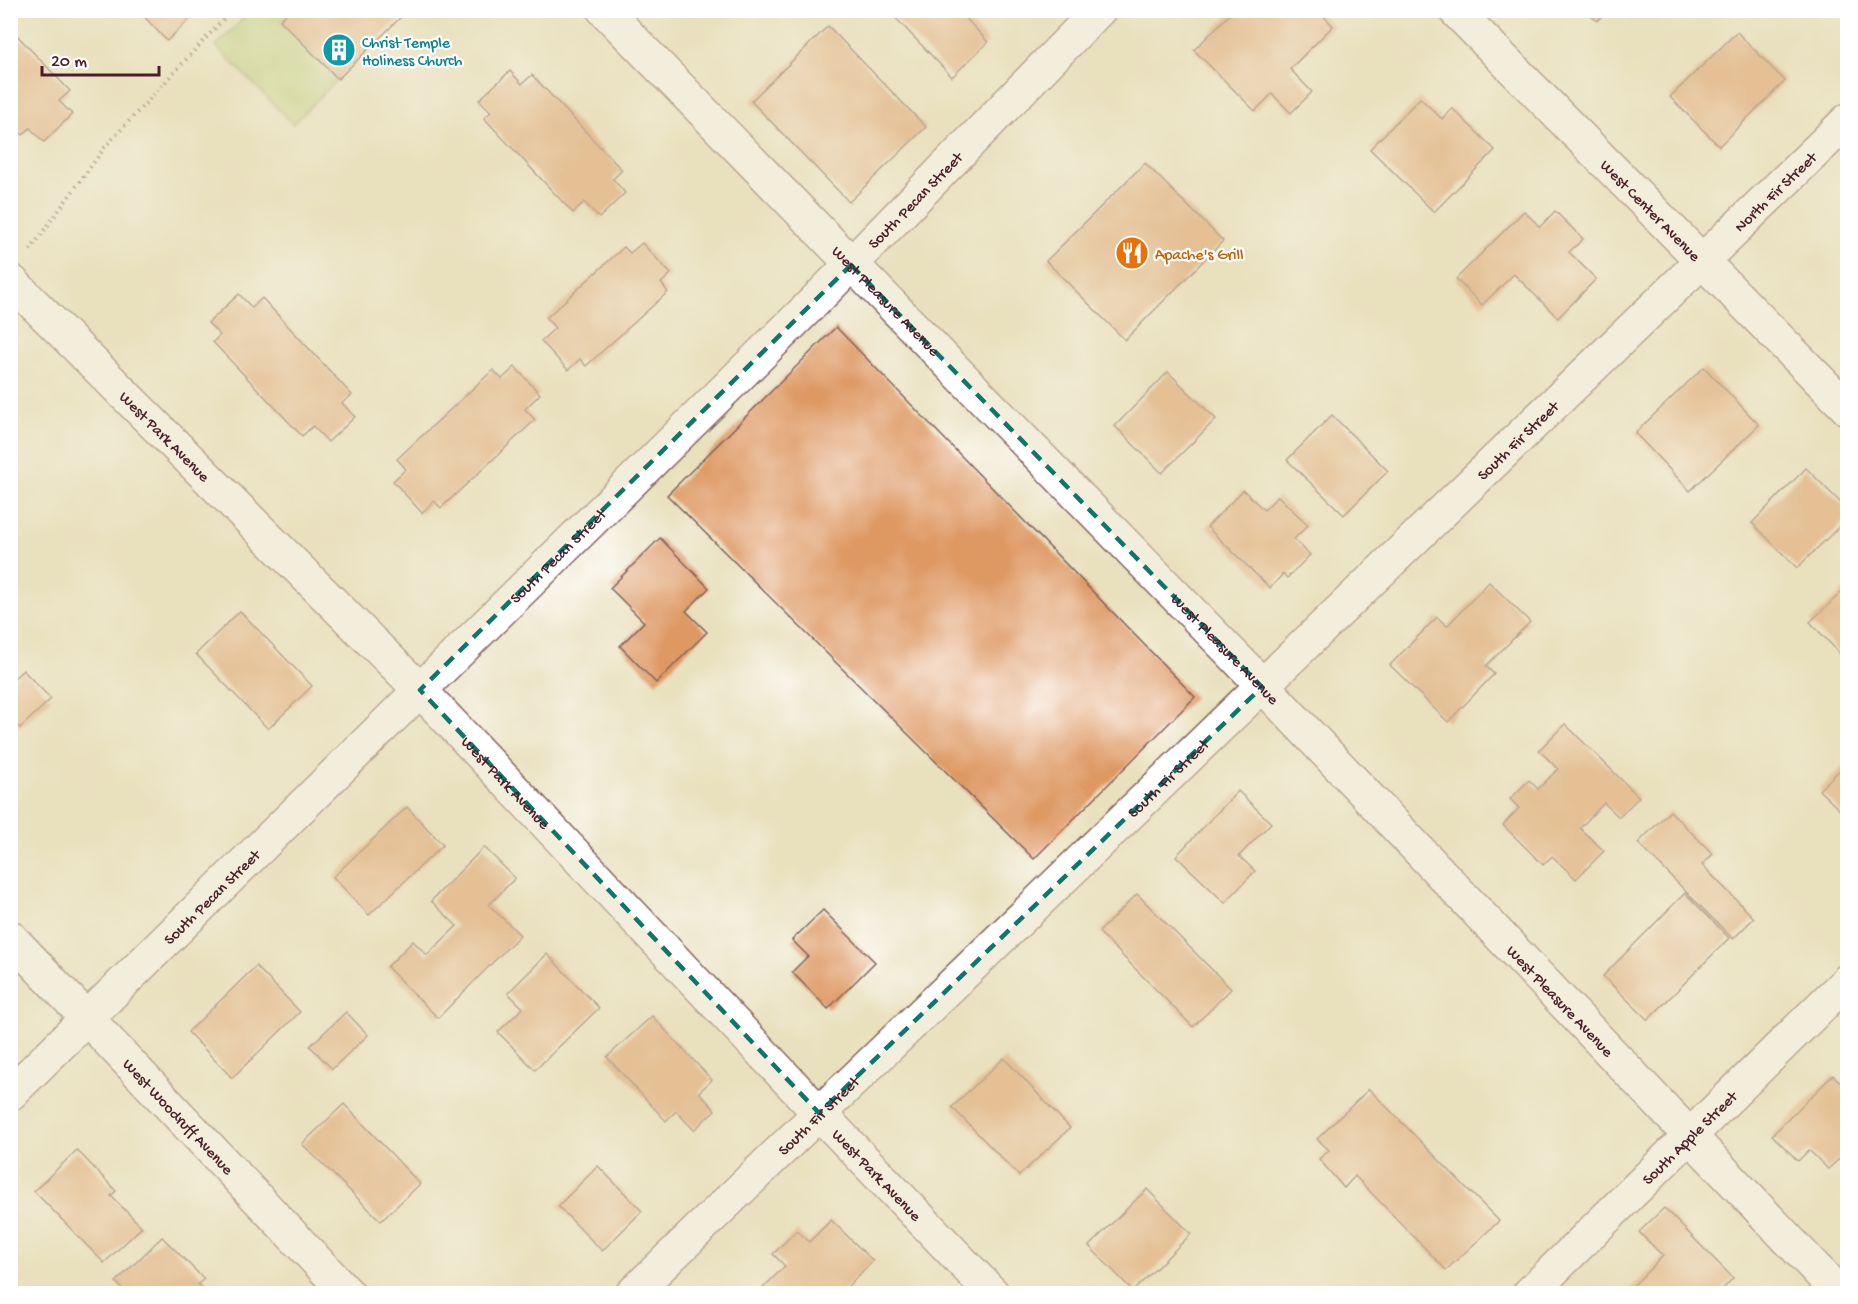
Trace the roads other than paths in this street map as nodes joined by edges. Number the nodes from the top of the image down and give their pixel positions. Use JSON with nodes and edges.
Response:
{"nodes":[{"id":1,"x":604,"y":10,"type":"edge"},
{"id":2,"x":1099,"y":10,"type":"edge"},
{"id":3,"x":1455,"y":10,"type":"edge"},
{"id":4,"x":1848,"y":120,"type":"edge"},
{"id":5,"x":1703,"y":261,"type":"junction"},
{"id":6,"x":851,"y":265,"type":"junction"},
{"id":7,"x":19,"y":266,"type":"edge"},
{"id":8,"x":1848,"y":409,"type":"edge"},
{"id":9,"x":1262,"y":687,"type":"junction"},
{"id":10,"x":420,"y":690,"type":"junction"},
{"id":11,"x":10,"y":937,"type":"edge"},
{"id":12,"x":1848,"y":980,"type":"edge"},
{"id":13,"x":88,"y":1017,"type":"junction"},
{"id":14,"x":10,"y":1094,"type":"edge"},
{"id":15,"x":819,"y":1113,"type":"junction"},
{"id":16,"x":1690,"y":1137,"type":"junction"},
{"id":17,"x":348,"y":1293,"type":"edge"},
{"id":18,"x":633,"y":1293,"type":"edge"},
{"id":19,"x":993,"y":1293,"type":"edge"},
{"id":20,"x":1529,"y":1293,"type":"edge"},
{"id":21,"x":1840,"y":1293,"type":"edge"}],
"edges":[{"from":1,"to":6,"type":"street","name":"West Pleasure Avenue"},
{"from":2,"to":6,"type":"street","name":"South Pecan Street"},
{"from":3,"to":5,"type":"street","name":"West Center Avenue"},
{"from":4,"to":5,"type":"street","name":"North Fir Street"},
{"from":5,"to":8,"type":"street","name":"West Center Avenue"},
{"from":5,"to":9,"type":"street","name":"South Fir Street"},
{"from":6,"to":9,"type":"street","name":"West Pleasure Avenue"},
{"from":6,"to":10,"type":"street","name":"South Pecan Street"},
{"from":7,"to":10,"type":"street","name":"West Park Avenue"},
{"from":9,"to":15,"type":"street","name":"South Fir Street"},
{"from":9,"to":16,"type":"street","name":"West Pleasure Avenue"},
{"from":10,"to":13,"type":"street","name":"South Pecan Street"},
{"from":10,"to":15,"type":"street","name":"West Park Avenue"},
{"from":11,"to":13,"type":"street","name":"West Woodruff Avenue"},
{"from":12,"to":16,"type":"street","name":"South Apple Street"},
{"from":13,"to":14,"type":"street","name":"South Pecan Street"},
{"from":13,"to":17,"type":"street","name":"West Woodruff Avenue"},
{"from":15,"to":18,"type":"street","name":"South Fir Street"},
{"from":15,"to":19,"type":"street","name":"West Park Avenue"},
{"from":16,"to":20,"type":"street","name":"South Apple Street"},
{"from":16,"to":21,"type":"street","name":"West Pleasure Avenue"}]}
